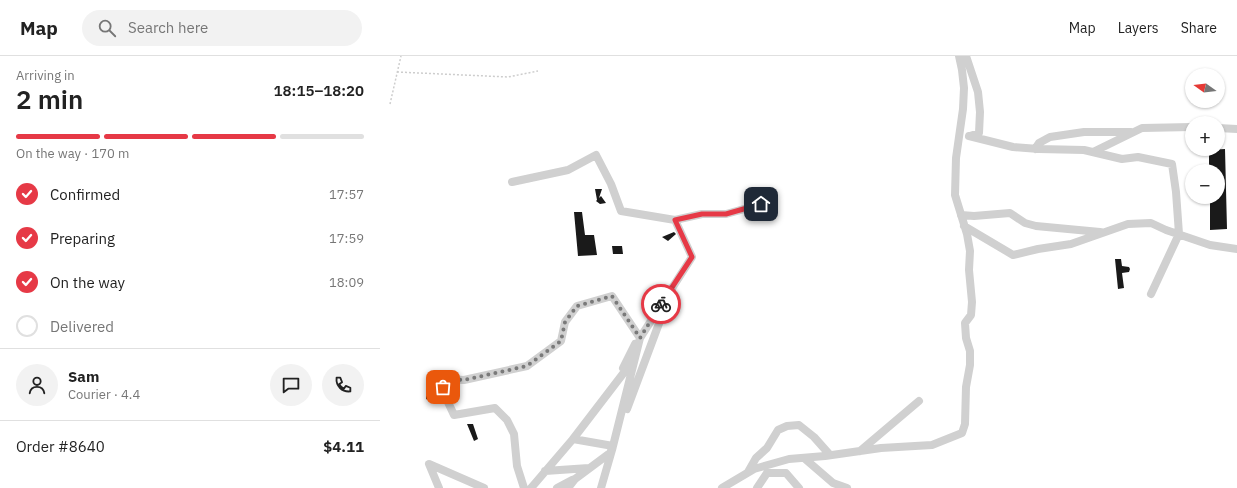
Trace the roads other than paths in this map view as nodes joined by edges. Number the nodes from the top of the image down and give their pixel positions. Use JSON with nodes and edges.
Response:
{"nodes":[{"id":1,"x":959,"y":56,"type":"edge"},
{"id":2,"x":966,"y":56,"type":"edge"},
{"id":3,"x":1185,"y":127,"type":"edge"},
{"id":4,"x":1225,"y":128,"type":"edge"},
{"id":5,"x":1237,"y":129,"type":"edge"},
{"id":6,"x":1134,"y":132,"type":"junction"},
{"id":7,"x":969,"y":136,"type":"junction"},
{"id":8,"x":958,"y":144,"type":"junction"},
{"id":9,"x":1035,"y":149,"type":"junction"},
{"id":10,"x":1093,"y":152,"type":"junction"},
{"id":11,"x":512,"y":182,"type":"dead end"},
{"id":12,"x":773,"y":201,"type":"dead end"},
{"id":13,"x":962,"y":215,"type":"junction"},
{"id":14,"x":675,"y":220,"type":"junction"},
{"id":15,"x":964,"y":226,"type":"junction"},
{"id":16,"x":1103,"y":233,"type":"junction"},
{"id":17,"x":1179,"y":234,"type":"junction"},
{"id":18,"x":1237,"y":249,"type":"edge"},
{"id":19,"x":673,"y":286,"type":"junction"},
{"id":20,"x":1151,"y":294,"type":"dead end"},
{"id":21,"x":639,"y":337,"type":"junction"},
{"id":22,"x":635,"y":358,"type":"junction"},
{"id":23,"x":617,"y":382,"type":"junction"},
{"id":24,"x":919,"y":401,"type":"dead end"},
{"id":25,"x":573,"y":439,"type":"junction"},
{"id":26,"x":614,"y":445,"type":"junction"},
{"id":27,"x":860,"y":451,"type":"junction"},
{"id":28,"x":830,"y":455,"type":"junction"},
{"id":29,"x":804,"y":458,"type":"junction"},
{"id":30,"x":590,"y":468,"type":"junction"},
{"id":31,"x":545,"y":471,"type":"junction"},
{"id":32,"x":748,"y":473,"type":"junction"},
{"id":33,"x":575,"y":479,"type":"junction"},
{"id":34,"x":439,"y":488,"type":"edge"},
{"id":35,"x":484,"y":488,"type":"edge"},
{"id":36,"x":524,"y":488,"type":"edge"},
{"id":37,"x":531,"y":488,"type":"edge"},
{"id":38,"x":557,"y":488,"type":"edge"},
{"id":39,"x":568,"y":488,"type":"edge"},
{"id":40,"x":601,"y":488,"type":"edge"},
{"id":41,"x":722,"y":488,"type":"edge"},
{"id":42,"x":757,"y":488,"type":"edge"},
{"id":43,"x":799,"y":488,"type":"edge"},
{"id":44,"x":847,"y":488,"type":"edge"}],
"edges":[{"from":1,"to":8,"type":"street"},
{"from":2,"to":7,"type":"street"},
{"from":3,"to":6,"type":"street"},
{"from":4,"to":5,"type":"street"},
{"from":6,"to":9,"type":"street"},
{"from":6,"to":10,"type":"street"},
{"from":7,"to":8,"type":"street"},
{"from":7,"to":9,"type":"street"},
{"from":8,"to":13,"type":"street"},
{"from":9,"to":10,"type":"street"},
{"from":10,"to":17,"type":"street"},
{"from":11,"to":14,"type":"street"},
{"from":12,"to":14,"type":"street"},
{"from":13,"to":15,"type":"street"},
{"from":13,"to":16,"type":"street"},
{"from":14,"to":19,"type":"street"},
{"from":15,"to":16,"type":"street"},
{"from":15,"to":27,"type":"street"},
{"from":16,"to":17,"type":"street"},
{"from":17,"to":18,"type":"street"},
{"from":17,"to":20,"type":"street"},
{"from":19,"to":21,"type":"street"},
{"from":19,"to":26,"type":"street"},
{"from":21,"to":22,"type":"street"},
{"from":21,"to":23,"type":"street"},
{"from":21,"to":36,"type":"street"},
{"from":22,"to":23,"type":"street"},
{"from":22,"to":26,"type":"street"},
{"from":23,"to":25,"type":"street"},
{"from":24,"to":27,"type":"street"},
{"from":25,"to":26,"type":"street"},
{"from":25,"to":31,"type":"street"},
{"from":26,"to":30,"type":"street"},
{"from":26,"to":40,"type":"street"},
{"from":27,"to":28,"type":"street"},
{"from":28,"to":29,"type":"street"},
{"from":28,"to":32,"type":"street"},
{"from":29,"to":32,"type":"street"},
{"from":29,"to":44,"type":"street"},
{"from":30,"to":31,"type":"street"},
{"from":30,"to":33,"type":"street"},
{"from":31,"to":37,"type":"street"},
{"from":32,"to":41,"type":"street"},
{"from":33,"to":38,"type":"street"},
{"from":33,"to":39,"type":"street"},
{"from":34,"to":35,"type":"street"},
{"from":42,"to":43,"type":"street"}]}
